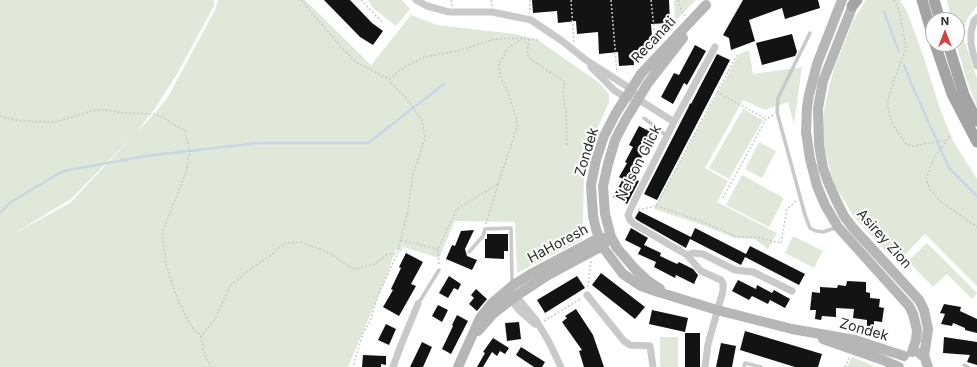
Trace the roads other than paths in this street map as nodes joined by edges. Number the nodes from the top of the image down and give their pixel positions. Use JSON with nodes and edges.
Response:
{"nodes":[{"id":1,"x":416,"y":0,"type":"edge"},
{"id":2,"x":914,"y":0,"type":"edge"},
{"id":3,"x":934,"y":0,"type":"edge"},
{"id":4,"x":851,"y":1,"type":"edge"},
{"id":5,"x":708,"y":2,"type":"edge"},
{"id":6,"x":923,"y":5,"type":"edge"},
{"id":7,"x":938,"y":12,"type":"edge"},
{"id":8,"x":977,"y":18,"type":"edge"},
{"id":9,"x":810,"y":33,"type":"dead end"},
{"id":10,"x":715,"y":47,"type":"dead end"},
{"id":11,"x":938,"y":52,"type":"edge"},
{"id":12,"x":951,"y":52,"type":"edge"},
{"id":13,"x":586,"y":60,"type":"junction"},
{"id":14,"x":977,"y":66,"type":"edge"},
{"id":15,"x":629,"y":93,"type":"junction"},
{"id":16,"x":638,"y":99,"type":"junction"},
{"id":17,"x":644,"y":118,"type":"dead end"},
{"id":18,"x":674,"y":122,"type":"junction"},
{"id":19,"x":977,"y":122,"type":"edge"},
{"id":20,"x":667,"y":136,"type":"junction"},
{"id":21,"x":977,"y":142,"type":"edge"},
{"id":22,"x":847,"y":220,"type":"junction"},
{"id":23,"x":838,"y":227,"type":"junction"},
{"id":24,"x":611,"y":237,"type":"junction"},
{"id":25,"x":600,"y":242,"type":"junction"},
{"id":26,"x":469,"y":252,"type":"dead end"},
{"id":27,"x":687,"y":255,"type":"junction"},
{"id":28,"x":439,"y":270,"type":"road end"},
{"id":29,"x":792,"y":292,"type":"dead end"},
{"id":30,"x":511,"y":293,"type":"junction"},
{"id":31,"x":587,"y":295,"type":"road end"},
{"id":32,"x":674,"y":296,"type":"junction"},
{"id":33,"x":418,"y":304,"type":"joint"},
{"id":34,"x":717,"y":310,"type":"junction"},
{"id":35,"x":792,"y":329,"type":"junction"},
{"id":36,"x":917,"y":330,"type":"junction"},
{"id":37,"x":544,"y":333,"type":"junction"},
{"id":38,"x":890,"y":353,"type":"junction"},
{"id":39,"x":908,"y":354,"type":"junction"},
{"id":40,"x":924,"y":357,"type":"junction"},
{"id":41,"x":393,"y":367,"type":"edge"},
{"id":42,"x":458,"y":367,"type":"edge"},
{"id":43,"x":561,"y":367,"type":"edge"},
{"id":44,"x":653,"y":367,"type":"edge"},
{"id":45,"x":705,"y":367,"type":"edge"},
{"id":46,"x":744,"y":367,"type":"edge"},
{"id":47,"x":761,"y":367,"type":"edge"},
{"id":48,"x":899,"y":367,"type":"edge"},
{"id":49,"x":928,"y":367,"type":"edge"}],
"edges":[{"from":1,"to":13,"type":"street"},
{"from":2,"to":6,"type":"main road"},
{"from":3,"to":7,"type":"main road"},
{"from":4,"to":22,"type":"street","name":"Asirey Zion"},
{"from":4,"to":23,"type":"street","name":"Asirey Zion"},
{"from":5,"to":15,"type":"street","name":"Recanati"},
{"from":5,"to":16,"type":"street","name":"Recanati"},
{"from":8,"to":14,"type":"street"},
{"from":9,"to":23,"type":"lane"},
{"from":10,"to":18,"type":"street","name":"Nelson Glick"},
{"from":11,"to":21,"type":"main road"},
{"from":12,"to":19,"type":"main road"},
{"from":13,"to":15,"type":"street"},
{"from":13,"to":15,"type":"street"},
{"from":15,"to":16,"type":"street"},
{"from":15,"to":25,"type":"street","name":"Zondek"},
{"from":16,"to":18,"type":"street","name":"Nelson Glick"},
{"from":16,"to":24,"type":"street","name":"Zondek"},
{"from":17,"to":20,"type":"lane"},
{"from":18,"to":20,"type":"street","name":"Nelson Glick"},
{"from":20,"to":27,"type":"street","name":"Nelson Glick"},
{"from":22,"to":23,"type":"lane"},
{"from":22,"to":40,"type":"street","name":"Asirey Zion"},
{"from":23,"to":36,"type":"street","name":"Asirey Zion"},
{"from":24,"to":25,"type":"street","name":"HaHoresh"},
{"from":24,"to":32,"type":"street","name":"Zondek"},
{"from":25,"to":30,"type":"street","name":"HaHoresh"},
{"from":25,"to":30,"type":"street","name":"HaHoresh"},
{"from":25,"to":32,"type":"street","name":"Zondek"},
{"from":26,"to":30,"type":"lane"},
{"from":27,"to":29,"type":"street","name":"Nelson Glick"},
{"from":27,"to":34,"type":"street","name":"Nelson Glick"},
{"from":28,"to":33,"type":"lane"},
{"from":30,"to":37,"type":"street"},
{"from":30,"to":37,"type":"street"},
{"from":30,"to":42,"type":"street","name":"HaHoresh"},
{"from":31,"to":44,"type":"street"},
{"from":32,"to":34,"type":"street","name":"Zondek"},
{"from":33,"to":41,"type":"street"},
{"from":34,"to":35,"type":"street","name":"Zondek"},
{"from":34,"to":45,"type":"street"},
{"from":35,"to":38,"type":"street","name":"Zondek"},
{"from":35,"to":48,"type":"street","name":"Zondek"},
{"from":36,"to":38,"type":"street"},
{"from":36,"to":39,"type":"street","name":"Asirey Zion"},
{"from":37,"to":43,"type":"street"},
{"from":38,"to":39,"type":"street","name":"Zondek"},
{"from":39,"to":40,"type":"street","name":"Zondek"},
{"from":39,"to":48,"type":"street","name":"Asirey Zion"},
{"from":40,"to":49,"type":"street"},
{"from":46,"to":47,"type":"lane"}]}
